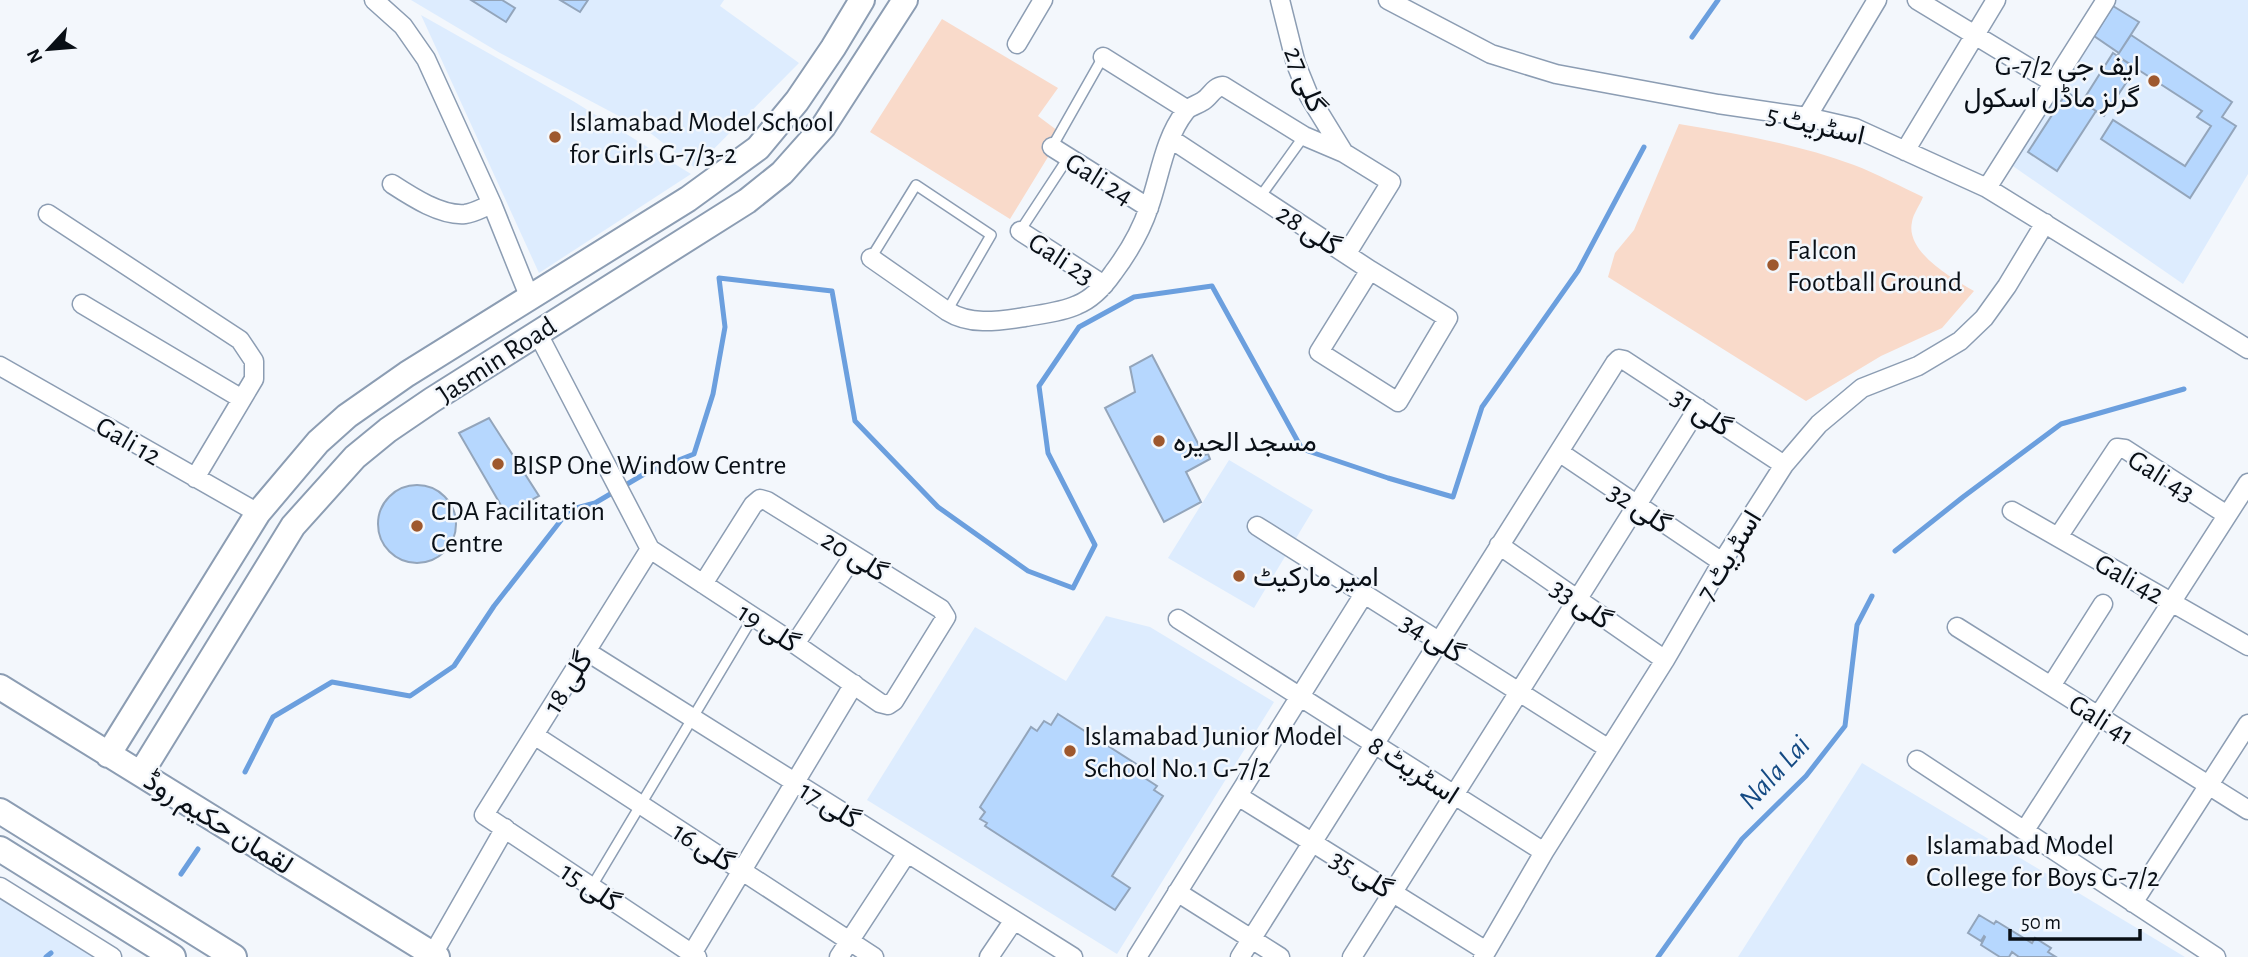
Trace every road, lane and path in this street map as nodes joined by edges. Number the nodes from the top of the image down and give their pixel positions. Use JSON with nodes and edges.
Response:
{"nodes":[{"id":1,"x":374,"y":0,"type":"edge"},
{"id":2,"x":862,"y":0,"type":"edge"},
{"id":3,"x":905,"y":0,"type":"edge"},
{"id":4,"x":1043,"y":0,"type":"edge"},
{"id":5,"x":1280,"y":0,"type":"edge"},
{"id":6,"x":1388,"y":0,"type":"edge"},
{"id":7,"x":1877,"y":0,"type":"edge"},
{"id":8,"x":1917,"y":0,"type":"edge"},
{"id":9,"x":1996,"y":0,"type":"edge"},
{"id":10,"x":2106,"y":0,"type":"edge"},
{"id":11,"x":1973,"y":36,"type":"junction"},
{"id":12,"x":1017,"y":44,"type":"dead end"},
{"id":13,"x":1103,"y":57,"type":"joint"},
{"id":14,"x":2054,"y":83,"type":"junction"},
{"id":15,"x":1186,"y":109,"type":"junction"},
{"id":16,"x":1807,"y":117,"type":"junction"},
{"id":17,"x":1304,"y":136,"type":"junction"},
{"id":18,"x":1171,"y":139,"type":"junction"},
{"id":19,"x":1052,"y":147,"type":"joint"},
{"id":20,"x":1905,"y":151,"type":"junction"},
{"id":21,"x":1344,"y":153,"type":"junction"},
{"id":22,"x":1068,"y":158,"type":"junction"},
{"id":23,"x":392,"y":184,"type":"dead end"},
{"id":24,"x":1987,"y":188,"type":"junction"},
{"id":25,"x":1260,"y":197,"type":"junction"},
{"id":26,"x":492,"y":204,"type":"junction"},
{"id":27,"x":1149,"y":208,"type":"junction"},
{"id":28,"x":48,"y":214,"type":"dead end"},
{"id":29,"x":2045,"y":223,"type":"junction"},
{"id":30,"x":1020,"y":230,"type":"joint"},
{"id":31,"x":1347,"y":254,"type":"junction"},
{"id":32,"x":871,"y":258,"type":"joint"},
{"id":33,"x":1370,"y":270,"type":"junction"},
{"id":34,"x":1104,"y":285,"type":"junction"},
{"id":35,"x":529,"y":296,"type":"junction"},
{"id":36,"x":82,"y":304,"type":"dead end"},
{"id":37,"x":947,"y":311,"type":"junction"},
{"id":38,"x":537,"y":332,"type":"junction"},
{"id":39,"x":2248,"y":349,"type":"edge"},
{"id":40,"x":0,"y":366,"type":"edge"},
{"id":41,"x":242,"y":399,"type":"junction"},
{"id":42,"x":1698,"y":408,"type":"junction"},
{"id":43,"x":1559,"y":452,"type":"junction"},
{"id":44,"x":1784,"y":465,"type":"junction"},
{"id":45,"x":195,"y":478,"type":"junction"},
{"id":46,"x":2248,"y":483,"type":"edge"},
{"id":47,"x":2242,"y":503,"type":"edge"},
{"id":48,"x":1637,"y":504,"type":"junction"},
{"id":49,"x":262,"y":509,"type":"junction"},
{"id":50,"x":2012,"y":511,"type":"dead end"},
{"id":51,"x":2227,"y":515,"type":"junction"},
{"id":52,"x":292,"y":526,"type":"junction"},
{"id":53,"x":1257,"y":526,"type":"dead end"},
{"id":54,"x":2058,"y":537,"type":"junction"},
{"id":55,"x":1499,"y":545,"type":"junction"},
{"id":56,"x":650,"y":549,"type":"junction"},
{"id":57,"x":854,"y":555,"type":"junction"},
{"id":58,"x":1722,"y":562,"type":"junction"},
{"id":59,"x":704,"y":584,"type":"junction"},
{"id":60,"x":1364,"y":594,"type":"junction"},
{"id":61,"x":1577,"y":599,"type":"junction"},
{"id":62,"x":2171,"y":601,"type":"junction"},
{"id":63,"x":2103,"y":604,"type":"dead end"},
{"id":64,"x":754,"y":617,"type":"junction"},
{"id":65,"x":1178,"y":619,"type":"dead end"},
{"id":66,"x":1957,"y":627,"type":"dead end"},
{"id":67,"x":1439,"y":641,"type":"junction"},
{"id":68,"x":795,"y":644,"type":"junction"},
{"id":69,"x":2248,"y":646,"type":"edge"},
{"id":70,"x":586,"y":651,"type":"junction"},
{"id":71,"x":1665,"y":660,"type":"junction"},
{"id":72,"x":854,"y":684,"type":"junction"},
{"id":73,"x":2051,"y":686,"type":"junction"},
{"id":74,"x":0,"y":687,"type":"edge"},
{"id":75,"x":1519,"y":692,"type":"junction"},
{"id":76,"x":1300,"y":697,"type":"junction"},
{"id":77,"x":888,"y":705,"type":"joint"},
{"id":78,"x":2099,"y":716,"type":"junction"},
{"id":79,"x":693,"y":718,"type":"junction"},
{"id":80,"x":2248,"y":724,"type":"edge"},
{"id":81,"x":534,"y":735,"type":"junction"},
{"id":82,"x":1374,"y":744,"type":"junction"},
{"id":83,"x":1609,"y":749,"type":"junction"},
{"id":84,"x":108,"y":755,"type":"junction"},
{"id":85,"x":1917,"y":760,"type":"dead end"},
{"id":86,"x":141,"y":773,"type":"junction"},
{"id":87,"x":796,"y":783,"type":"junction"},
{"id":88,"x":2208,"y":786,"type":"junction"},
{"id":89,"x":1454,"y":795,"type":"junction"},
{"id":90,"x":1238,"y":796,"type":"junction"},
{"id":91,"x":641,"y":804,"type":"junction"},
{"id":92,"x":2248,"y":810,"type":"edge"},
{"id":93,"x":0,"y":811,"type":"edge"},
{"id":94,"x":484,"y":815,"type":"joint"},
{"id":95,"x":505,"y":828,"type":"junction"},
{"id":96,"x":2025,"y":830,"type":"junction"},
{"id":97,"x":1312,"y":842,"type":"junction"},
{"id":98,"x":0,"y":849,"type":"edge"},
{"id":99,"x":1544,"y":852,"type":"junction"},
{"id":100,"x":907,"y":853,"type":"junction"},
{"id":101,"x":741,"y":870,"type":"junction"},
{"id":102,"x":592,"y":886,"type":"junction"},
{"id":103,"x":0,"y":887,"type":"edge"},
{"id":104,"x":1177,"y":892,"type":"junction"},
{"id":105,"x":1392,"y":893,"type":"junction"},
{"id":106,"x":2133,"y":903,"type":"junction"},
{"id":107,"x":1014,"y":919,"type":"junction"},
{"id":108,"x":1251,"y":939,"type":"junction"},
{"id":109,"x":849,"y":941,"type":"junction"},
{"id":110,"x":165,"y":952,"type":"edge"},
{"id":111,"x":1484,"y":954,"type":"edge"},
{"id":112,"x":435,"y":956,"type":"edge"},
{"id":113,"x":693,"y":956,"type":"edge"},
{"id":114,"x":112,"y":957,"type":"edge"},
{"id":115,"x":234,"y":957,"type":"edge"},
{"id":116,"x":839,"y":957,"type":"edge"},
{"id":117,"x":874,"y":957,"type":"edge"},
{"id":118,"x":989,"y":957,"type":"edge"},
{"id":119,"x":1073,"y":957,"type":"edge"},
{"id":120,"x":1137,"y":957,"type":"edge"},
{"id":121,"x":1240,"y":957,"type":"edge"},
{"id":122,"x":1280,"y":957,"type":"edge"},
{"id":123,"x":1352,"y":957,"type":"edge"},
{"id":124,"x":2216,"y":957,"type":"edge"}],
"edges":[{"from":1,"to":26,"type":"street"},
{"from":2,"to":35,"type":"street","name":"Jasmin Road"},
{"from":3,"to":38,"type":"street","name":"Jasmin Road"},
{"from":4,"to":12,"type":"street"},
{"from":5,"to":21,"type":"street","name":"گلی 27"},
{"from":6,"to":16,"type":"street","name":"اسٹریٹ 5"},
{"from":7,"to":16,"type":"street"},
{"from":8,"to":11,"type":"street"},
{"from":9,"to":11,"type":"street"},
{"from":10,"to":14,"type":"street"},
{"from":11,"to":14,"type":"street"},
{"from":11,"to":20,"type":"street"},
{"from":13,"to":15,"type":"street"},
{"from":13,"to":19,"type":"lane"},
{"from":14,"to":24,"type":"street"},
{"from":15,"to":17,"type":"street","name":"گلی 27"},
{"from":15,"to":18,"type":"street"},
{"from":16,"to":20,"type":"street","name":"اسٹریٹ 5"},
{"from":17,"to":21,"type":"street","name":"گلی 27"},
{"from":17,"to":25,"type":"lane"},
{"from":18,"to":25,"type":"street","name":"گلی 28"},
{"from":18,"to":27,"type":"street"},
{"from":19,"to":22,"type":"street","name":"Gali 24"},
{"from":20,"to":24,"type":"street","name":"اسٹریٹ 5"},
{"from":21,"to":31,"type":"street","name":"گلی 27"},
{"from":22,"to":27,"type":"street","name":"Gali 24"},
{"from":22,"to":30,"type":"lane"},
{"from":23,"to":26,"type":"street"},
{"from":24,"to":29,"type":"street","name":"اسٹریٹ 5"},
{"from":25,"to":31,"type":"street","name":"گلی 28"},
{"from":26,"to":35,"type":"street"},
{"from":27,"to":34,"type":"street"},
{"from":28,"to":41,"type":"street"},
{"from":29,"to":39,"type":"street","name":"اسٹریٹ 5"},
{"from":29,"to":44,"type":"street","name":"اسٹریٹ 7"},
{"from":30,"to":34,"type":"street","name":"Gali 23"},
{"from":31,"to":33,"type":"street","name":"گلی 28"},
{"from":32,"to":37,"type":"street"},
{"from":32,"to":37,"type":"lane"},
{"from":33,"to":33,"type":"street","name":"گلی 28"},
{"from":34,"to":37,"type":"street"},
{"from":35,"to":49,"type":"street","name":"Jasmin Road"},
{"from":36,"to":41,"type":"street"},
{"from":38,"to":52,"type":"street","name":"Jasmin Road"},
{"from":38,"to":56,"type":"street"},
{"from":40,"to":45,"type":"street","name":"Gali 12"},
{"from":41,"to":45,"type":"street"},
{"from":42,"to":43,"type":"street","name":"گلی 31"},
{"from":42,"to":44,"type":"street","name":"گلی 31"},
{"from":42,"to":48,"type":"street"},
{"from":43,"to":48,"type":"street","name":"گلی 32"},
{"from":43,"to":55,"type":"street"},
{"from":44,"to":58,"type":"street","name":"اسٹریٹ 7"},
{"from":45,"to":49,"type":"street","name":"Gali 12"},
{"from":46,"to":47,"type":"street"},
{"from":47,"to":51,"type":"street"},
{"from":48,"to":58,"type":"street","name":"گلی 32"},
{"from":48,"to":61,"type":"street"},
{"from":49,"to":52,"type":"street"},
{"from":49,"to":84,"type":"street","name":"Jasmin Road"},
{"from":50,"to":54,"type":"street","name":"Gali 42"},
{"from":51,"to":54,"type":"street","name":"Gali 43"},
{"from":51,"to":62,"type":"street"},
{"from":52,"to":86,"type":"street","name":"Jasmin Road"},
{"from":53,"to":60,"type":"street","name":"گلی 34"},
{"from":54,"to":62,"type":"street","name":"Gali 42"},
{"from":55,"to":61,"type":"street","name":"گلی 33"},
{"from":55,"to":67,"type":"street"},
{"from":56,"to":59,"type":"street","name":"گلی 19"},
{"from":56,"to":70,"type":"street","name":"گلی 18"},
{"from":57,"to":59,"type":"street","name":"گلی 20"},
{"from":57,"to":68,"type":"street"},
{"from":57,"to":77,"type":"street","name":"گلی 20"},
{"from":58,"to":71,"type":"street","name":"اسٹریٹ 7"},
{"from":59,"to":64,"type":"street","name":"گلی 19"},
{"from":60,"to":67,"type":"street","name":"گلی 34"},
{"from":60,"to":76,"type":"street"},
{"from":61,"to":71,"type":"street","name":"گلی 33"},
{"from":61,"to":75,"type":"street"},
{"from":62,"to":69,"type":"street","name":"Gali 42"},
{"from":62,"to":78,"type":"street"},
{"from":63,"to":73,"type":"street"},
{"from":64,"to":68,"type":"street","name":"گلی 19"},
{"from":64,"to":79,"type":"lane"},
{"from":65,"to":76,"type":"street","name":"اسٹریٹ 8"},
{"from":66,"to":73,"type":"street","name":"Gali 41"},
{"from":67,"to":75,"type":"street","name":"گلی 34"},
{"from":67,"to":82,"type":"street"},
{"from":68,"to":72,"type":"street","name":"گلی 19"},
{"from":70,"to":79,"type":"street","name":"گلی 17"},
{"from":70,"to":81,"type":"street","name":"گلی 18"},
{"from":71,"to":83,"type":"street","name":"اسٹریٹ 7"},
{"from":72,"to":77,"type":"street","name":"گلی 19"},
{"from":72,"to":87,"type":"street"},
{"from":73,"to":78,"type":"street","name":"Gali 41"},
{"from":74,"to":84,"type":"street","name":"لقمان حکیم روڈ"},
{"from":75,"to":83,"type":"street","name":"گلی 34"},
{"from":75,"to":89,"type":"street"},
{"from":76,"to":82,"type":"street","name":"اسٹریٹ 8"},
{"from":76,"to":90,"type":"street"},
{"from":78,"to":88,"type":"street","name":"Gali 41"},
{"from":78,"to":96,"type":"street"},
{"from":79,"to":87,"type":"street","name":"گلی 17"},
{"from":79,"to":91,"type":"lane"},
{"from":80,"to":88,"type":"street"},
{"from":81,"to":91,"type":"street","name":"گلی 16"},
{"from":81,"to":94,"type":"street","name":"گلی 18"},
{"from":82,"to":89,"type":"street","name":"اسٹریٹ 8"},
{"from":82,"to":97,"type":"street"},
{"from":83,"to":99,"type":"street","name":"اسٹریٹ 7"},
{"from":84,"to":86,"type":"street","name":"لقمان حکیم روڈ"},
{"from":85,"to":96,"type":"street"},
{"from":86,"to":112,"type":"street","name":"لقمان حکیم روڈ"},
{"from":87,"to":100,"type":"street","name":"گلی 17"},
{"from":87,"to":101,"type":"street"},
{"from":88,"to":92,"type":"street","name":"Gali 41"},
{"from":88,"to":106,"type":"street"},
{"from":89,"to":99,"type":"street","name":"اسٹریٹ 8"},
{"from":89,"to":105,"type":"street"},
{"from":90,"to":97,"type":"street","name":"گلی 35"},
{"from":90,"to":104,"type":"street"},
{"from":91,"to":101,"type":"street","name":"گلی 16"},
{"from":91,"to":102,"type":"lane"},
{"from":93,"to":115,"type":"street"},
{"from":94,"to":95,"type":"street","name":"گلی 15"},
{"from":95,"to":102,"type":"street","name":"گلی 15"},
{"from":95,"to":112,"type":"street"},
{"from":96,"to":106,"type":"street"},
{"from":97,"to":105,"type":"street","name":"گلی 35"},
{"from":97,"to":108,"type":"street"},
{"from":98,"to":110,"type":"street"},
{"from":99,"to":111,"type":"street","name":"اسٹریٹ 7"},
{"from":100,"to":107,"type":"street","name":"گلی 17"},
{"from":100,"to":109,"type":"street"},
{"from":101,"to":109,"type":"street","name":"گلی 16"},
{"from":101,"to":113,"type":"street"},
{"from":102,"to":113,"type":"street","name":"گلی 15"},
{"from":103,"to":114,"type":"street"},
{"from":104,"to":108,"type":"street"},
{"from":104,"to":120,"type":"street"},
{"from":105,"to":111,"type":"street","name":"گلی 35"},
{"from":105,"to":123,"type":"street"},
{"from":106,"to":124,"type":"street"},
{"from":107,"to":118,"type":"street"},
{"from":107,"to":119,"type":"street","name":"گلی 17"},
{"from":108,"to":121,"type":"street"},
{"from":108,"to":122,"type":"street"},
{"from":109,"to":116,"type":"street"},
{"from":109,"to":117,"type":"street","name":"گلی 16"}]}
